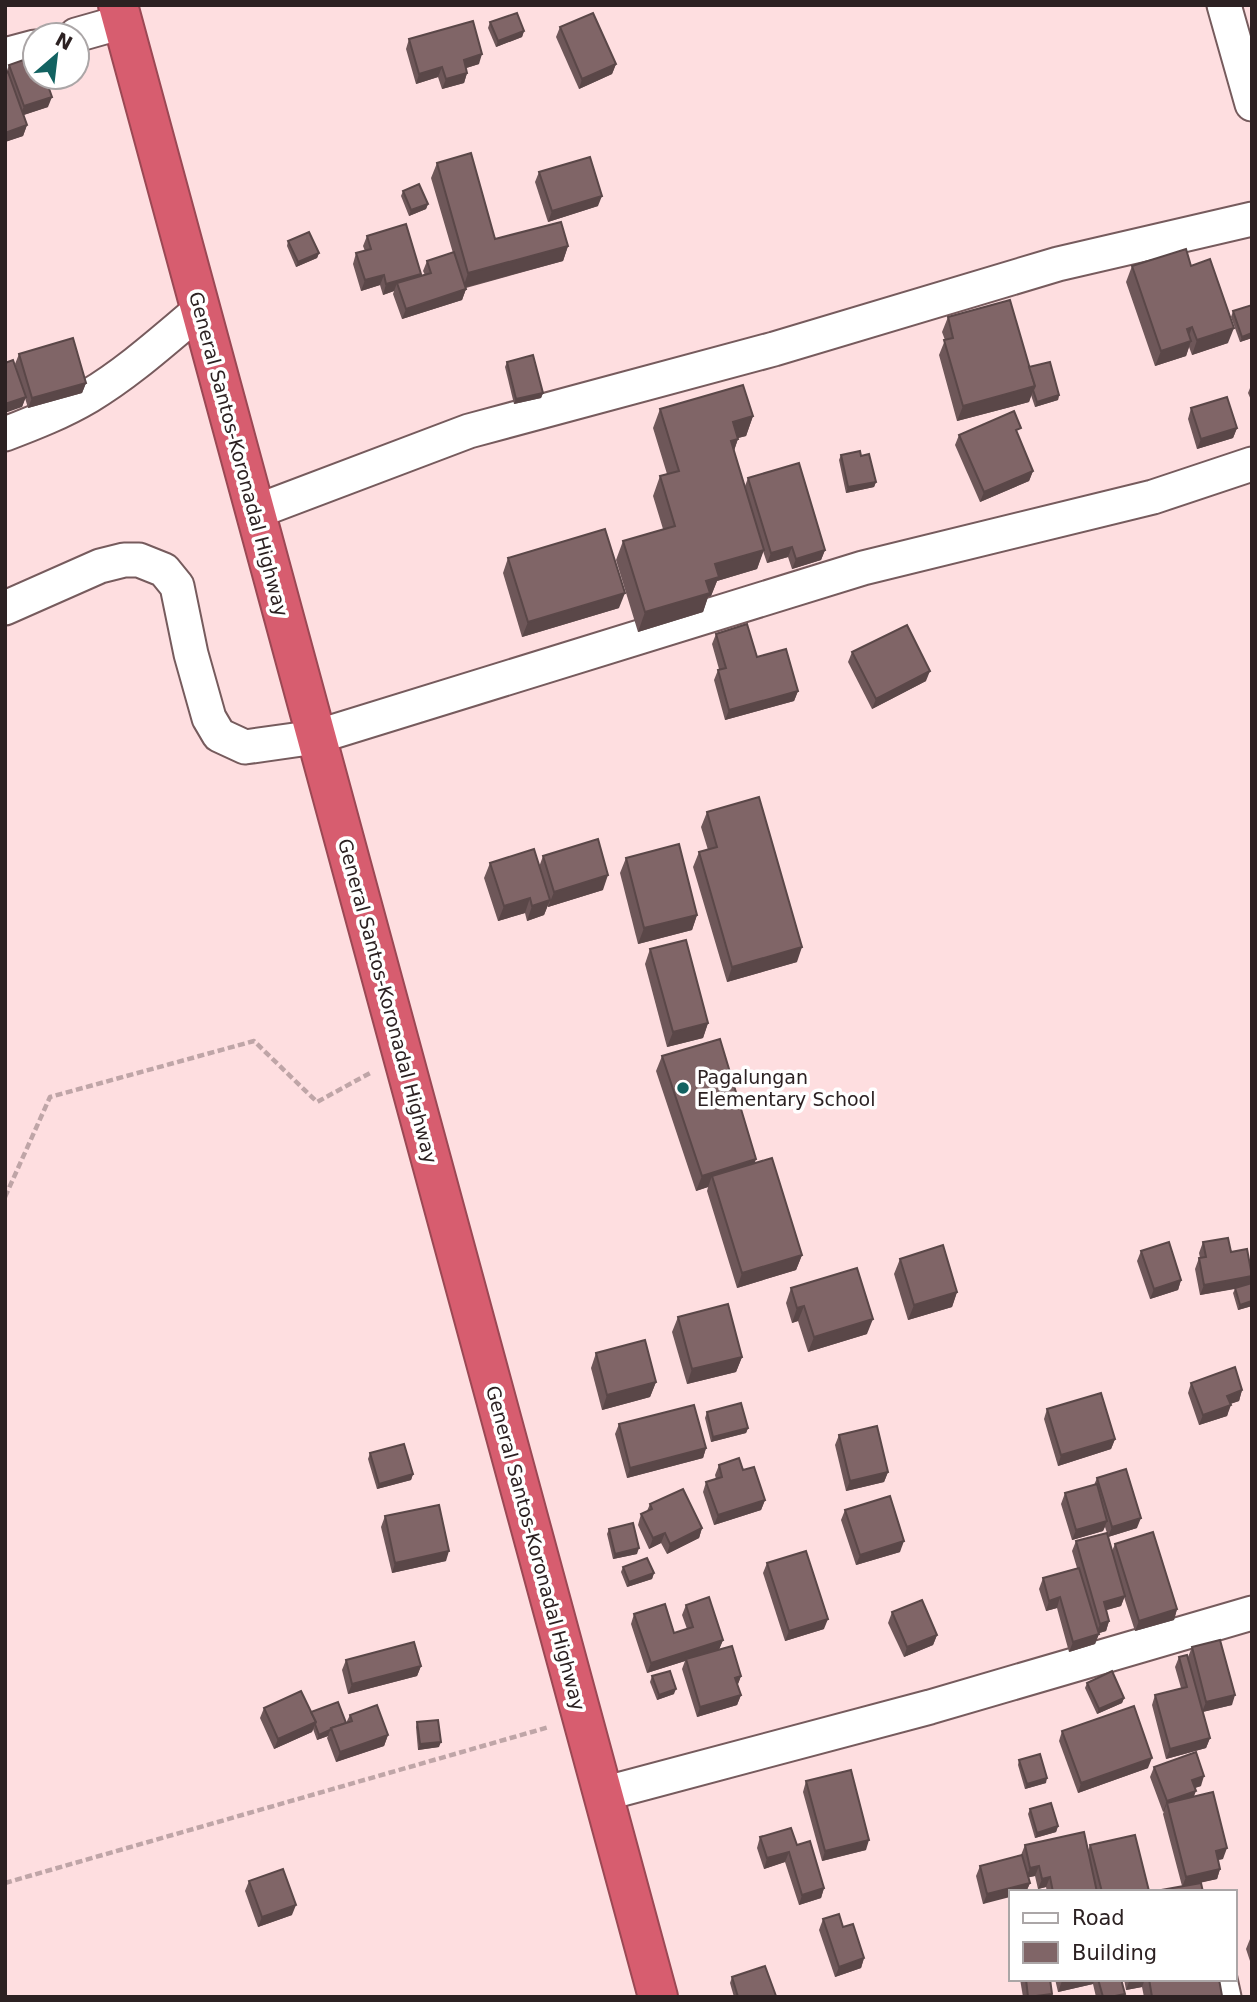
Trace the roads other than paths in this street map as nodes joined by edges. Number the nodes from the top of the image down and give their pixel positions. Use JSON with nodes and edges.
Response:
{"nodes":[{"id":1,"x":1224,"y":5,"type":"edge"},
{"id":2,"x":120,"y":14,"type":"edge"},
{"id":3,"x":91,"y":28,"type":"edge"},
{"id":4,"x":1252,"y":104,"type":"edge"},
{"id":5,"x":1252,"y":219,"type":"edge"},
{"id":6,"x":200,"y":310,"type":"junction"},
{"id":7,"x":5,"y":434,"type":"edge"},
{"id":8,"x":1252,"y":464,"type":"edge"},
{"id":9,"x":255,"y":512,"type":"junction"},
{"id":10,"x":5,"y":608,"type":"edge"},
{"id":11,"x":316,"y":737,"type":"junction"},
{"id":12,"x":1252,"y":1613,"type":"edge"},
{"id":13,"x":603,"y":1794,"type":"junction"},
{"id":14,"x":658,"y":1997,"type":"edge"}],
"edges":[{"from":1,"to":4,"type":"street"},
{"from":2,"to":3,"type":"street"},
{"from":2,"to":6,"type":"highway","name":"General Santos-Koronadal Highway"},
{"from":5,"to":9,"type":"street"},
{"from":6,"to":7,"type":"street"},
{"from":6,"to":9,"type":"highway","name":"General Santos-Koronadal Highway"},
{"from":8,"to":11,"type":"street"},
{"from":9,"to":11,"type":"highway","name":"General Santos-Koronadal Highway"},
{"from":10,"to":11,"type":"street"},
{"from":11,"to":13,"type":"highway","name":"General Santos-Koronadal Highway"},
{"from":12,"to":13,"type":"street"},
{"from":13,"to":14,"type":"highway","name":"General Santos-Koronadal Highway"}]}
